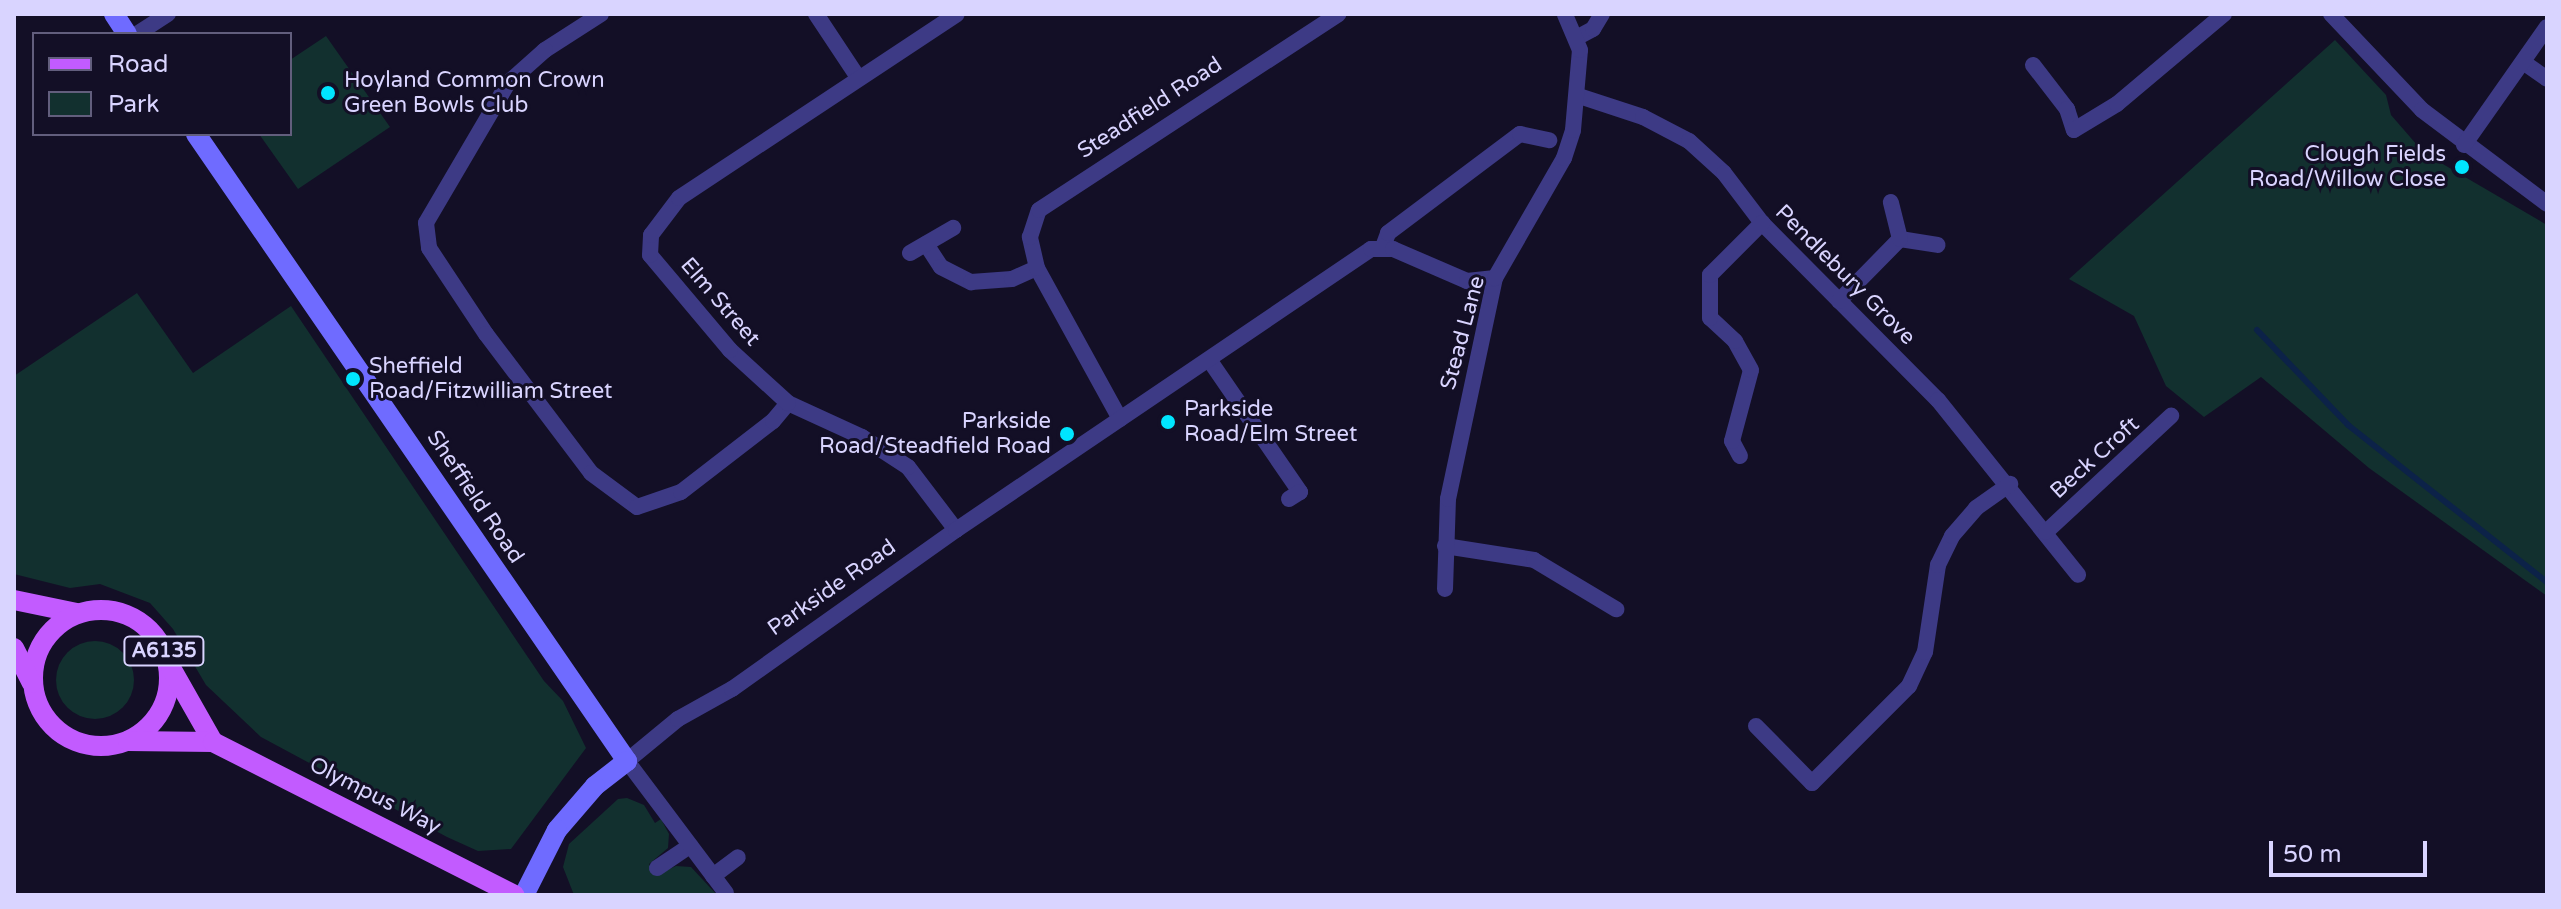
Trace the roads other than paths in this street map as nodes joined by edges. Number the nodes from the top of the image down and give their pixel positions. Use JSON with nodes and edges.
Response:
{"nodes":[{"id":1,"x":114,"y":14,"type":"edge"},
{"id":2,"x":168,"y":14,"type":"edge"},
{"id":3,"x":601,"y":14,"type":"edge"},
{"id":4,"x":816,"y":14,"type":"edge"},
{"id":5,"x":957,"y":14,"type":"edge"},
{"id":6,"x":1338,"y":14,"type":"edge"},
{"id":7,"x":1565,"y":14,"type":"edge"},
{"id":8,"x":1602,"y":14,"type":"edge"},
{"id":9,"x":2224,"y":14,"type":"edge"},
{"id":10,"x":2331,"y":14,"type":"edge"},
{"id":11,"x":2547,"y":27,"type":"edge"},
{"id":12,"x":126,"y":32,"type":"edge"},
{"id":13,"x":140,"y":32,"type":"edge"},
{"id":14,"x":1578,"y":37,"type":"junction"},
{"id":15,"x":2523,"y":62,"type":"junction"},
{"id":16,"x":2033,"y":65,"type":"dead end"},
{"id":17,"x":857,"y":76,"type":"junction"},
{"id":18,"x":2547,"y":79,"type":"edge"},
{"id":19,"x":1579,"y":96,"type":"junction"},
{"id":20,"x":197,"y":136,"type":"edge"},
{"id":21,"x":1549,"y":140,"type":"dead end"},
{"id":22,"x":2464,"y":145,"type":"junction"},
{"id":23,"x":1891,"y":202,"type":"dead end"},
{"id":24,"x":2547,"y":204,"type":"edge"},
{"id":25,"x":1762,"y":223,"type":"junction"},
{"id":26,"x":953,"y":228,"type":"dead end"},
{"id":27,"x":1900,"y":239,"type":"junction"},
{"id":28,"x":926,"y":244,"type":"junction"},
{"id":29,"x":1938,"y":245,"type":"dead end"},
{"id":30,"x":1383,"y":247,"type":"junction"},
{"id":31,"x":910,"y":253,"type":"dead end"},
{"id":32,"x":1037,"y":268,"type":"junction"},
{"id":33,"x":1495,"y":278,"type":"junction"},
{"id":34,"x":1839,"y":301,"type":"junction"},
{"id":35,"x":1210,"y":361,"type":"junction"},
{"id":36,"x":788,"y":403,"type":"junction"},
{"id":37,"x":2171,"y":416,"type":"dead end"},
{"id":38,"x":1120,"y":419,"type":"junction"},
{"id":39,"x":1740,"y":456,"type":"dead end"},
{"id":40,"x":2010,"y":484,"type":"junction"},
{"id":41,"x":1289,"y":499,"type":"dead end"},
{"id":42,"x":956,"y":530,"type":"junction"},
{"id":43,"x":2046,"y":532,"type":"junction"},
{"id":44,"x":1445,"y":546,"type":"junction"},
{"id":45,"x":2078,"y":575,"type":"dead end"},
{"id":46,"x":1445,"y":589,"type":"dead end"},
{"id":47,"x":14,"y":600,"type":"edge"},
{"id":48,"x":1616,"y":609,"type":"dead end"},
{"id":49,"x":77,"y":613,"type":"junction"},
{"id":50,"x":14,"y":648,"type":"edge"},
{"id":51,"x":169,"y":664,"type":"junction"},
{"id":52,"x":32,"y":683,"type":"junction"},
{"id":53,"x":1756,"y":726,"type":"dead end"},
{"id":54,"x":128,"y":741,"type":"junction"},
{"id":55,"x":213,"y":742,"type":"junction"},
{"id":56,"x":627,"y":761,"type":"junction"},
{"id":57,"x":690,"y":846,"type":"junction"},
{"id":58,"x":738,"y":857,"type":"dead end"},
{"id":59,"x":657,"y":868,"type":"dead end"},
{"id":60,"x":713,"y":876,"type":"junction"},
{"id":61,"x":726,"y":893,"type":"dead end"},
{"id":62,"x":514,"y":895,"type":"edge"},
{"id":63,"x":524,"y":895,"type":"edge"}],
"edges":[{"from":1,"to":12,"type":"street"},
{"from":2,"to":13,"type":"street"},
{"from":3,"to":36,"type":"street"},
{"from":4,"to":17,"type":"street"},
{"from":5,"to":17,"type":"street","name":"Elm Street"},
{"from":6,"to":32,"type":"street","name":"Steadfield Road"},
{"from":7,"to":14,"type":"street","name":"Stead Lane"},
{"from":8,"to":14,"type":"street"},
{"from":9,"to":16,"type":"street"},
{"from":10,"to":22,"type":"street"},
{"from":11,"to":15,"type":"street"},
{"from":14,"to":19,"type":"street","name":"Stead Lane"},
{"from":15,"to":18,"type":"street"},
{"from":15,"to":22,"type":"street"},
{"from":17,"to":36,"type":"street","name":"Elm Street"},
{"from":19,"to":25,"type":"street","name":"Pendlebury Grove"},
{"from":19,"to":33,"type":"street","name":"Stead Lane"},
{"from":20,"to":56,"type":"street","name":"Sheffield Road"},
{"from":21,"to":30,"type":"street","name":"Parkside Road"},
{"from":22,"to":24,"type":"street"},
{"from":23,"to":27,"type":"street"},
{"from":25,"to":34,"type":"street","name":"Pendlebury Grove"},
{"from":25,"to":39,"type":"street"},
{"from":26,"to":28,"type":"street"},
{"from":27,"to":29,"type":"street"},
{"from":27,"to":34,"type":"street"},
{"from":28,"to":31,"type":"street"},
{"from":28,"to":32,"type":"street"},
{"from":30,"to":33,"type":"street"},
{"from":30,"to":35,"type":"street","name":"Parkside Road"},
{"from":32,"to":38,"type":"street","name":"Steadfield Road"},
{"from":33,"to":44,"type":"street","name":"Stead Lane"},
{"from":34,"to":40,"type":"street","name":"Pendlebury Grove"},
{"from":35,"to":38,"type":"street","name":"Parkside Road"},
{"from":35,"to":41,"type":"street"},
{"from":36,"to":42,"type":"street","name":"Elm Street"},
{"from":37,"to":43,"type":"street","name":"Beck Croft"},
{"from":38,"to":42,"type":"street","name":"Parkside Road"},
{"from":40,"to":43,"type":"street","name":"Pendlebury Grove"},
{"from":40,"to":53,"type":"street"},
{"from":42,"to":56,"type":"street","name":"Parkside Road"},
{"from":43,"to":45,"type":"street","name":"Pendlebury Grove"},
{"from":44,"to":46,"type":"street","name":"Stead Lane"},
{"from":44,"to":48,"type":"street"},
{"from":47,"to":49,"type":"main road","number":"A6135"},
{"from":49,"to":51,"type":"main road","number":"A6135"},
{"from":49,"to":52,"type":"main road"},
{"from":50,"to":52,"type":"main road","name":"Olympus Way"},
{"from":51,"to":54,"type":"main road","number":"A6135"},
{"from":51,"to":55,"type":"main road","number":"A6135"},
{"from":52,"to":54,"type":"main road","name":"Olympus Way"},
{"from":54,"to":55,"type":"main road","name":"Olympus Way"},
{"from":55,"to":62,"type":"main road","name":"Olympus Way"},
{"from":56,"to":57,"type":"street","name":"Sheffield Road"},
{"from":56,"to":63,"type":"street","name":"Parkside Road"},
{"from":57,"to":59,"type":"street"},
{"from":57,"to":60,"type":"street","name":"Sheffield Road"},
{"from":58,"to":60,"type":"street"},
{"from":60,"to":61,"type":"street","name":"Sheffield Road"}]}
